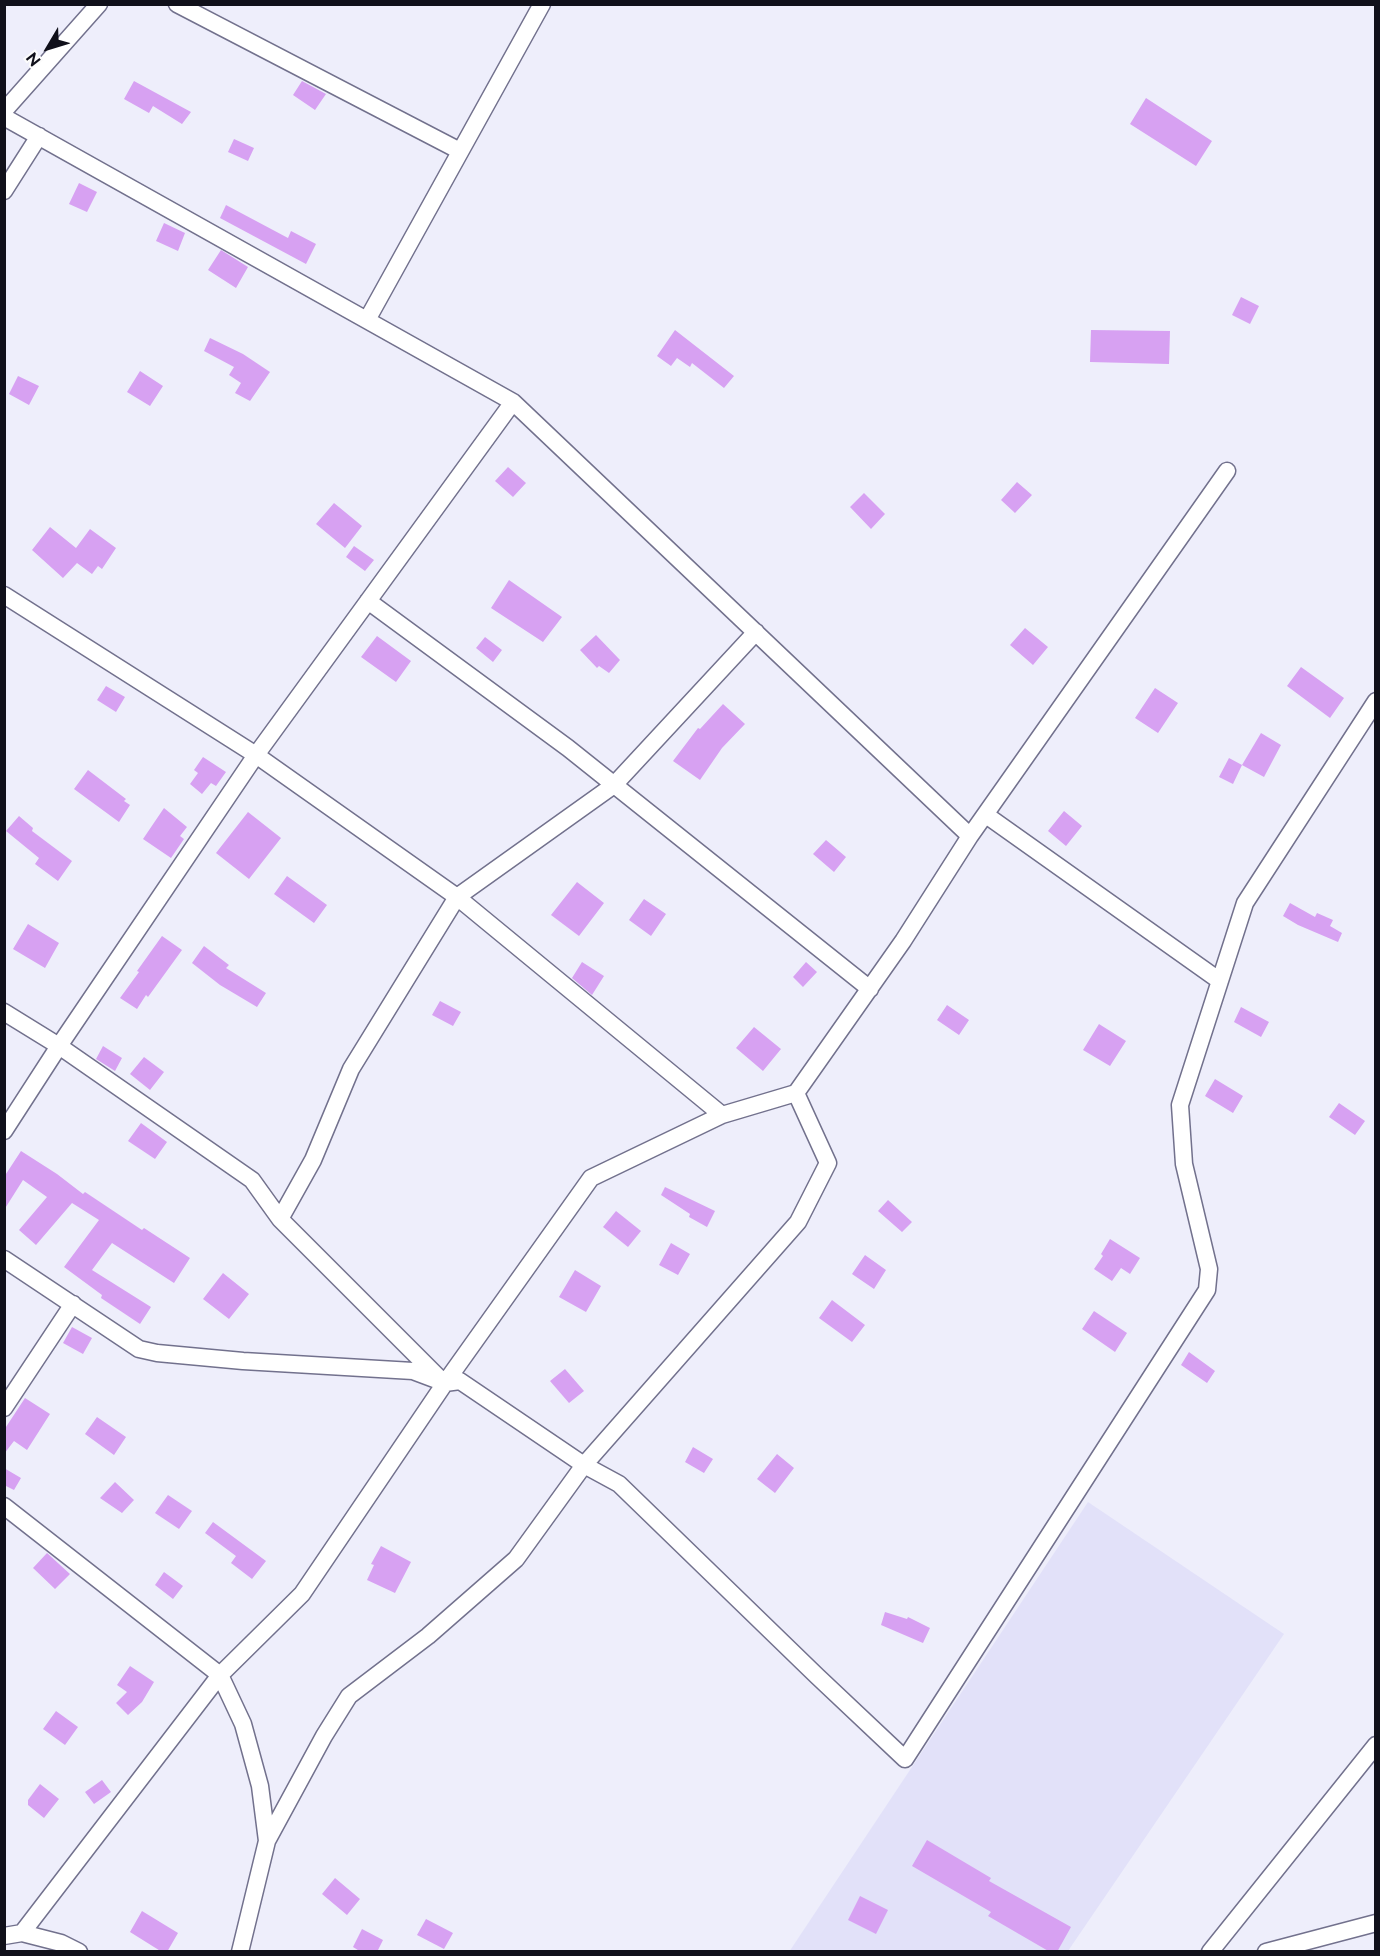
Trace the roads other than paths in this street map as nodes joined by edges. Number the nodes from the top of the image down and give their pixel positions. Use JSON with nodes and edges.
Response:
{"nodes":[{"id":1,"x":99,"y":4,"type":"edge"},
{"id":2,"x":177,"y":4,"type":"edge"},
{"id":3,"x":542,"y":4,"type":"edge"},
{"id":4,"x":4,"y":111,"type":"edge"},
{"id":5,"x":4,"y":117,"type":"edge"},
{"id":6,"x":39,"y":136,"type":"junction"},
{"id":7,"x":460,"y":151,"type":"junction"},
{"id":8,"x":4,"y":191,"type":"edge"},
{"id":9,"x":367,"y":320,"type":"junction"},
{"id":10,"x":513,"y":402,"type":"junction"},
{"id":11,"x":1227,"y":471,"type":"dead end"},
{"id":12,"x":4,"y":595,"type":"edge"},
{"id":13,"x":368,"y":601,"type":"junction"},
{"id":14,"x":756,"y":632,"type":"junction"},
{"id":15,"x":1376,"y":701,"type":"edge"},
{"id":16,"x":256,"y":754,"type":"junction"},
{"id":17,"x":614,"y":785,"type":"junction"},
{"id":18,"x":986,"y":815,"type":"junction"},
{"id":19,"x":970,"y":836,"type":"junction"},
{"id":20,"x":457,"y":897,"type":"junction"},
{"id":21,"x":1220,"y":981,"type":"junction"},
{"id":22,"x":869,"y":988,"type":"junction"},
{"id":23,"x":4,"y":1012,"type":"edge"},
{"id":24,"x":59,"y":1046,"type":"junction"},
{"id":25,"x":796,"y":1093,"type":"junction"},
{"id":26,"x":722,"y":1115,"type":"junction"},
{"id":27,"x":4,"y":1131,"type":"edge"},
{"id":28,"x":280,"y":1219,"type":"junction"},
{"id":29,"x":4,"y":1260,"type":"edge"},
{"id":30,"x":73,"y":1304,"type":"junction"},
{"id":31,"x":445,"y":1383,"type":"junction"},
{"id":32,"x":4,"y":1408,"type":"edge"},
{"id":33,"x":584,"y":1465,"type":"junction"},
{"id":34,"x":4,"y":1506,"type":"edge"},
{"id":35,"x":220,"y":1675,"type":"junction"},
{"id":36,"x":1376,"y":1745,"type":"edge"},
{"id":37,"x":267,"y":1841,"type":"junction"},
{"id":38,"x":1376,"y":1923,"type":"edge"},
{"id":39,"x":22,"y":1933,"type":"junction"},
{"id":40,"x":4,"y":1936,"type":"edge"},
{"id":41,"x":79,"y":1952,"type":"edge"},
{"id":42,"x":240,"y":1952,"type":"edge"},
{"id":43,"x":1210,"y":1952,"type":"edge"},
{"id":44,"x":1266,"y":1952,"type":"edge"}],
"edges":[{"from":1,"to":4,"type":"street"},
{"from":2,"to":7,"type":"street"},
{"from":3,"to":7,"type":"street"},
{"from":5,"to":6,"type":"street"},
{"from":6,"to":8,"type":"street"},
{"from":6,"to":9,"type":"street"},
{"from":7,"to":9,"type":"street"},
{"from":9,"to":10,"type":"street"},
{"from":10,"to":13,"type":"street"},
{"from":10,"to":14,"type":"street"},
{"from":11,"to":18,"type":"street"},
{"from":12,"to":16,"type":"street"},
{"from":13,"to":16,"type":"street"},
{"from":13,"to":17,"type":"street"},
{"from":14,"to":17,"type":"street"},
{"from":14,"to":19,"type":"street"},
{"from":15,"to":21,"type":"street"},
{"from":16,"to":20,"type":"street"},
{"from":16,"to":24,"type":"street"},
{"from":17,"to":20,"type":"street"},
{"from":17,"to":22,"type":"street"},
{"from":18,"to":19,"type":"street"},
{"from":18,"to":21,"type":"street"},
{"from":19,"to":22,"type":"street"},
{"from":20,"to":26,"type":"street"},
{"from":20,"to":28,"type":"street"},
{"from":21,"to":33,"type":"street"},
{"from":22,"to":25,"type":"street"},
{"from":23,"to":24,"type":"street"},
{"from":24,"to":27,"type":"street"},
{"from":24,"to":28,"type":"street"},
{"from":25,"to":26,"type":"street"},
{"from":25,"to":33,"type":"street"},
{"from":26,"to":31,"type":"street"},
{"from":28,"to":31,"type":"street"},
{"from":29,"to":30,"type":"street"},
{"from":30,"to":31,"type":"street"},
{"from":30,"to":32,"type":"street"},
{"from":31,"to":33,"type":"street"},
{"from":31,"to":35,"type":"street"},
{"from":33,"to":37,"type":"street"},
{"from":34,"to":35,"type":"street"},
{"from":35,"to":37,"type":"street"},
{"from":35,"to":39,"type":"street"},
{"from":36,"to":43,"type":"street"},
{"from":37,"to":42,"type":"street"},
{"from":38,"to":44,"type":"street"},
{"from":39,"to":40,"type":"street"},
{"from":39,"to":41,"type":"street"}]}
